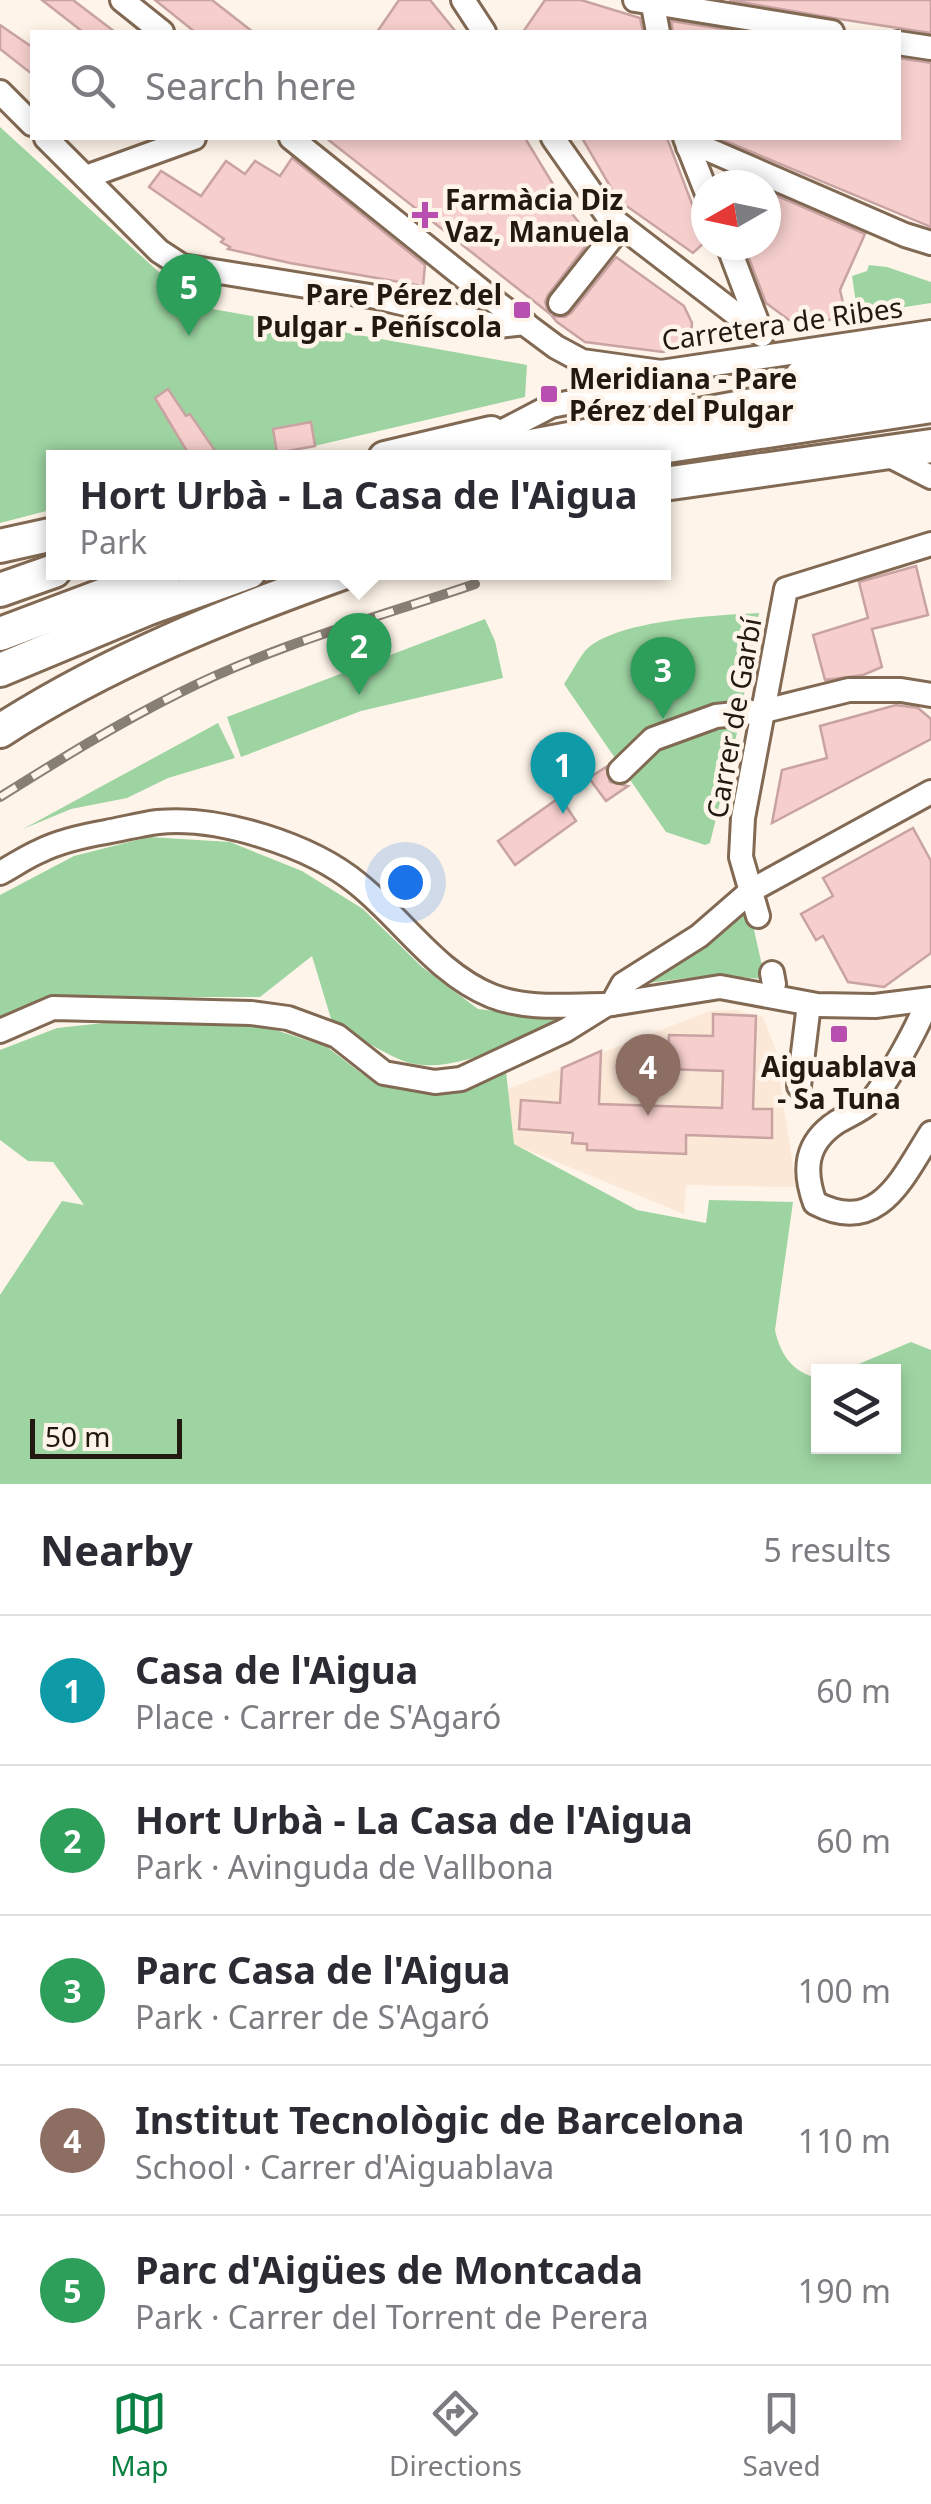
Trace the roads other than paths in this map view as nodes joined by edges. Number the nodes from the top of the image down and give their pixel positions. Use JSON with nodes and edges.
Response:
{"nodes":[{"id":1,"x":122,"y":0,"type":"edge"},
{"id":2,"x":463,"y":0,"type":"edge"},
{"id":3,"x":646,"y":2,"type":"edge"},
{"id":4,"x":160,"y":30,"type":"edge"},
{"id":5,"x":483,"y":30,"type":"edge"},
{"id":6,"x":657,"y":30,"type":"edge"},
{"id":7,"x":820,"y":30,"type":"edge"},
{"id":8,"x":901,"y":43,"type":"edge"},
{"id":9,"x":931,"y":48,"type":"edge"},
{"id":10,"x":0,"y":92,"type":"edge"},
{"id":11,"x":30,"y":122,"type":"edge"},
{"id":12,"x":48,"y":140,"type":"edge"},
{"id":13,"x":189,"y":140,"type":"edge"},
{"id":14,"x":293,"y":140,"type":"edge"},
{"id":15,"x":554,"y":140,"type":"edge"},
{"id":16,"x":687,"y":142,"type":"edge"},
{"id":17,"x":698,"y":170,"type":"edge"},
{"id":18,"x":86,"y":178,"type":"junction"},
{"id":19,"x":621,"y":226,"type":"junction"},
{"id":20,"x":931,"y":243,"type":"edge"},
{"id":21,"x":733,"y":260,"type":"edge"},
{"id":22,"x":489,"y":297,"type":"junction"},
{"id":23,"x":560,"y":303,"type":"dead end"},
{"id":24,"x":479,"y":320,"type":"junction"},
{"id":25,"x":524,"y":324,"type":"junction"},
{"id":26,"x":758,"y":327,"type":"junction"},
{"id":27,"x":931,"y":332,"type":"edge"},
{"id":28,"x":772,"y":356,"type":"junction"},
{"id":29,"x":931,"y":356,"type":"edge"},
{"id":30,"x":931,"y":382,"type":"edge"},
{"id":31,"x":716,"y":391,"type":"junction"},
{"id":32,"x":931,"y":406,"type":"edge"},
{"id":33,"x":560,"y":438,"type":"junction"},
{"id":34,"x":931,"y":446,"type":"edge"},
{"id":35,"x":419,"y":450,"type":"edge"},
{"id":36,"x":504,"y":450,"type":"edge"},
{"id":37,"x":642,"y":450,"type":"edge"},
{"id":38,"x":880,"y":451,"type":"junction"},
{"id":39,"x":931,"y":477,"type":"edge"},
{"id":40,"x":671,"y":483,"type":"edge"},
{"id":41,"x":46,"y":536,"type":"edge"},
{"id":42,"x":931,"y":544,"type":"edge"},
{"id":43,"x":0,"y":546,"type":"edge"},
{"id":44,"x":46,"y":575,"type":"edge"},
{"id":45,"x":86,"y":580,"type":"edge"},
{"id":46,"x":144,"y":580,"type":"edge"},
{"id":47,"x":227,"y":580,"type":"edge"},
{"id":48,"x":322,"y":580,"type":"edge"},
{"id":49,"x":0,"y":590,"type":"edge"},
{"id":50,"x":0,"y":614,"type":"edge"},
{"id":51,"x":0,"y":634,"type":"edge"},
{"id":52,"x":0,"y":670,"type":"edge"},
{"id":53,"x":931,"y":695,"type":"edge"},
{"id":54,"x":764,"y":711,"type":"junction"},
{"id":55,"x":0,"y":731,"type":"edge"},
{"id":56,"x":620,"y":771,"type":"dead end"},
{"id":57,"x":931,"y":792,"type":"edge"},
{"id":58,"x":0,"y":873,"type":"edge"},
{"id":59,"x":752,"y":890,"type":"junction"},
{"id":60,"x":758,"y":916,"type":"dead end"},
{"id":61,"x":614,"y":997,"type":"junction"},
{"id":62,"x":929,"y":999,"type":"edge"},
{"id":63,"x":809,"y":1004,"type":"junction"},
{"id":64,"x":0,"y":1030,"type":"edge"},
{"id":65,"x":799,"y":1086,"type":"dead end"},
{"id":66,"x":931,"y":1133,"type":"edge"}],
"edges":[{"from":1,"to":4,"type":"street"},
{"from":2,"to":5,"type":"street"},
{"from":3,"to":6,"type":"street"},
{"from":3,"to":7,"type":"street"},
{"from":8,"to":9,"type":"street"},
{"from":10,"to":11,"type":"street"},
{"from":12,"to":18,"type":"street"},
{"from":13,"to":18,"type":"street"},
{"from":14,"to":22,"type":"street"},
{"from":15,"to":19,"type":"street"},
{"from":16,"to":17,"type":"street"},
{"from":16,"to":20,"type":"street"},
{"from":18,"to":24,"type":"street"},
{"from":19,"to":23,"type":"street"},
{"from":19,"to":26,"type":"street"},
{"from":21,"to":26,"type":"street"},
{"from":22,"to":24,"type":"street"},
{"from":22,"to":25,"type":"street"},
{"from":24,"to":25,"type":"street"},
{"from":25,"to":28,"type":"street","name":"Carretera de Ribes"},
{"from":26,"to":28,"type":"street"},
{"from":27,"to":28,"type":"street","name":"Carretera de Ribes"},
{"from":29,"to":31,"type":"highway"},
{"from":30,"to":33,"type":"highway"},
{"from":31,"to":33,"type":"highway"},
{"from":31,"to":35,"type":"highway"},
{"from":32,"to":37,"type":"highway"},
{"from":33,"to":36,"type":"highway"},
{"from":34,"to":38,"type":"highway"},
{"from":38,"to":39,"type":"street"},
{"from":38,"to":40,"type":"highway"},
{"from":41,"to":43,"type":"highway"},
{"from":42,"to":54,"type":"street","name":"Carrer de Garbí"},
{"from":44,"to":49,"type":"highway"},
{"from":45,"to":50,"type":"highway"},
{"from":46,"to":51,"type":"highway"},
{"from":47,"to":52,"type":"highway"},
{"from":48,"to":55,"type":"highway"},
{"from":53,"to":54,"type":"street"},
{"from":54,"to":56,"type":"street"},
{"from":54,"to":59,"type":"street","name":"Carrer de Garbí"},
{"from":57,"to":59,"type":"street"},
{"from":58,"to":61,"type":"street"},
{"from":59,"to":60,"type":"street","name":"Carrer de Garbí"},
{"from":59,"to":61,"type":"street"},
{"from":61,"to":63,"type":"street"},
{"from":61,"to":64,"type":"street"},
{"from":62,"to":63,"type":"street"},
{"from":62,"to":66,"type":"street"},
{"from":63,"to":65,"type":"street"}]}
